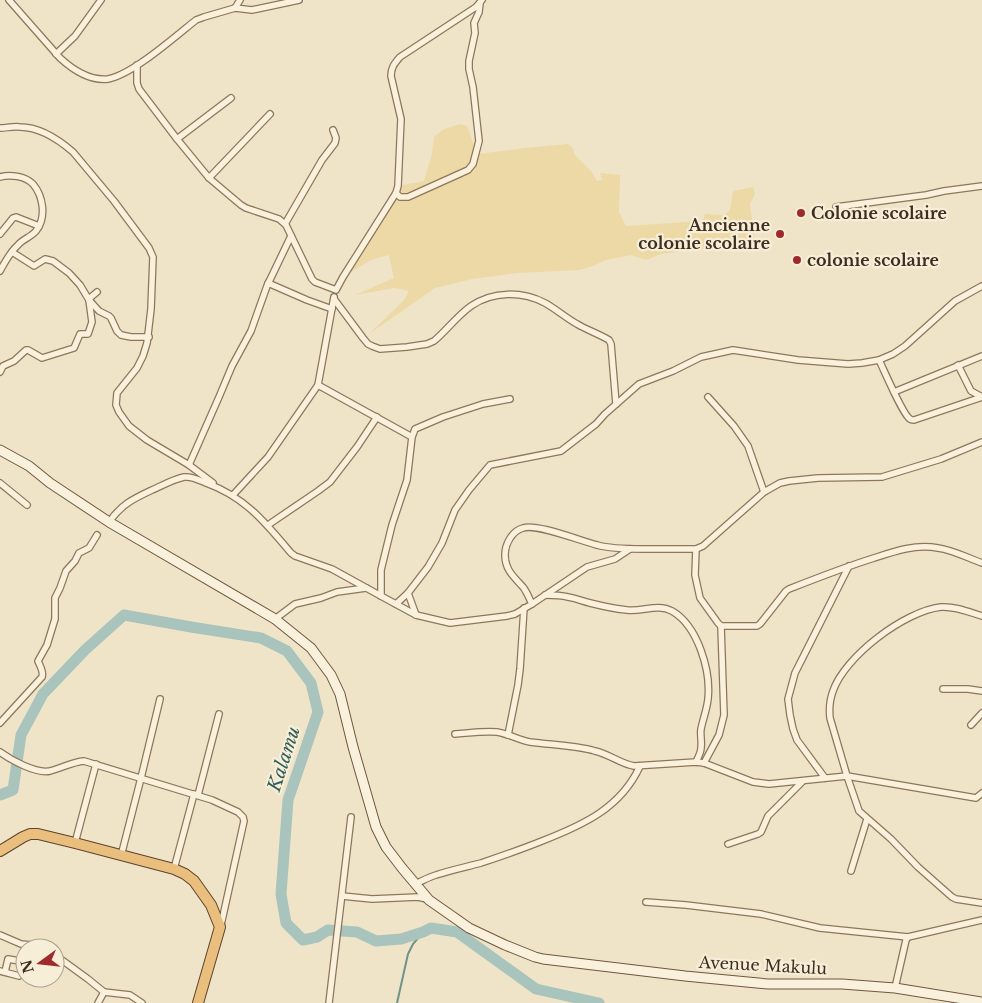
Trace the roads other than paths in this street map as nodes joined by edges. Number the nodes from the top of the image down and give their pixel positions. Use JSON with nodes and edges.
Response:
{"nodes":[{"id":1,"x":9,"y":0,"type":"edge"},
{"id":2,"x":101,"y":0,"type":"edge"},
{"id":3,"x":240,"y":0,"type":"edge"},
{"id":4,"x":299,"y":0,"type":"edge"},
{"id":5,"x":481,"y":2,"type":"edge"},
{"id":6,"x":235,"y":8,"type":"junction"},
{"id":7,"x":56,"y":54,"type":"junction"},
{"id":8,"x":138,"y":65,"type":"junction"},
{"id":9,"x":231,"y":98,"type":"dead end"},
{"id":10,"x":270,"y":114,"type":"dead end"},
{"id":11,"x":0,"y":128,"type":"edge"},
{"id":12,"x":333,"y":130,"type":"dead end"},
{"id":13,"x":177,"y":139,"type":"junction"},
{"id":14,"x":0,"y":177,"type":"edge"},
{"id":15,"x":209,"y":178,"type":"junction"},
{"id":16,"x":982,"y":186,"type":"edge"},
{"id":17,"x":396,"y":193,"type":"junction"},
{"id":18,"x":836,"y":207,"type":"dead end"},
{"id":19,"x":285,"y":224,"type":"junction"},
{"id":20,"x":39,"y":226,"type":"junction"},
{"id":21,"x":0,"y":234,"type":"edge"},
{"id":22,"x":291,"y":236,"type":"junction"},
{"id":23,"x":12,"y":252,"type":"junction"},
{"id":24,"x":0,"y":271,"type":"edge"},
{"id":25,"x":268,"y":283,"type":"junction"},
{"id":26,"x":982,"y":286,"type":"edge"},
{"id":27,"x":336,"y":290,"type":"junction"},
{"id":28,"x":97,"y":292,"type":"dead end"},
{"id":29,"x":334,"y":299,"type":"junction"},
{"id":30,"x":89,"y":300,"type":"junction"},
{"id":31,"x":332,"y":309,"type":"junction"},
{"id":32,"x":149,"y":337,"type":"junction"},
{"id":33,"x":982,"y":356,"type":"edge"},
{"id":34,"x":880,"y":360,"type":"junction"},
{"id":35,"x":958,"y":365,"type":"junction"},
{"id":36,"x":0,"y":372,"type":"edge"},
{"id":37,"x":318,"y":385,"type":"junction"},
{"id":38,"x":894,"y":392,"type":"junction"},
{"id":39,"x":982,"y":397,"type":"edge"},
{"id":40,"x":708,"y":398,"type":"dead end"},
{"id":41,"x":510,"y":399,"type":"dead end"},
{"id":42,"x":616,"y":404,"type":"junction"},
{"id":43,"x":377,"y":417,"type":"junction"},
{"id":44,"x":412,"y":437,"type":"junction"},
{"id":45,"x":982,"y":442,"type":"edge"},
{"id":46,"x":0,"y":450,"type":"edge"},
{"id":47,"x":188,"y":465,"type":"junction"},
{"id":48,"x":0,"y":483,"type":"edge"},
{"id":49,"x":221,"y":488,"type":"junction"},
{"id":50,"x":764,"y":492,"type":"junction"},
{"id":51,"x":233,"y":495,"type":"junction"},
{"id":52,"x":27,"y":505,"type":"dead end"},
{"id":53,"x":109,"y":522,"type":"junction"},
{"id":54,"x":268,"y":525,"type":"junction"},
{"id":55,"x":97,"y":535,"type":"dead end"},
{"id":56,"x":630,"y":549,"type":"junction"},
{"id":57,"x":696,"y":550,"type":"junction"},
{"id":58,"x":982,"y":563,"type":"edge"},
{"id":59,"x":850,"y":566,"type":"junction"},
{"id":60,"x":366,"y":588,"type":"junction"},
{"id":61,"x":408,"y":593,"type":"junction"},
{"id":62,"x":545,"y":595,"type":"junction"},
{"id":63,"x":380,"y":596,"type":"junction"},
{"id":64,"x":396,"y":604,"type":"junction"},
{"id":65,"x":532,"y":604,"type":"junction"},
{"id":66,"x":524,"y":608,"type":"junction"},
{"id":67,"x":416,"y":614,"type":"junction"},
{"id":68,"x":982,"y":616,"type":"edge"},
{"id":69,"x":275,"y":618,"type":"junction"},
{"id":70,"x":721,"y":626,"type":"junction"},
{"id":71,"x":943,"y":689,"type":"dead end"},
{"id":72,"x":982,"y":692,"type":"edge"},
{"id":73,"x":160,"y":699,"type":"dead end"},
{"id":74,"x":982,"y":713,"type":"edge"},
{"id":75,"x":219,"y":714,"type":"dead end"},
{"id":76,"x":0,"y":723,"type":"edge"},
{"id":77,"x":971,"y":725,"type":"dead end"},
{"id":78,"x":455,"y":734,"type":"dead end"},
{"id":79,"x":508,"y":735,"type":"junction"},
{"id":80,"x":0,"y":752,"type":"edge"},
{"id":81,"x":696,"y":762,"type":"junction"},
{"id":82,"x":704,"y":763,"type":"junction"},
{"id":83,"x":96,"y":764,"type":"junction"},
{"id":84,"x":640,"y":766,"type":"junction"},
{"id":85,"x":847,"y":776,"type":"junction"},
{"id":86,"x":141,"y":778,"type":"junction"},
{"id":87,"x":825,"y":778,"type":"junction"},
{"id":88,"x":802,"y":782,"type":"junction"},
{"id":89,"x":982,"y":793,"type":"edge"},
{"id":90,"x":196,"y":794,"type":"junction"},
{"id":91,"x":351,"y":817,"type":"dead end"},
{"id":92,"x":867,"y":819,"type":"junction"},
{"id":93,"x":75,"y":843,"type":"junction"},
{"id":94,"x":728,"y":844,"type":"dead end"},
{"id":95,"x":0,"y":851,"type":"edge"},
{"id":96,"x":121,"y":856,"type":"junction"},
{"id":97,"x":174,"y":869,"type":"junction"},
{"id":98,"x":851,"y":871,"type":"dead end"},
{"id":99,"x":415,"y":884,"type":"junction"},
{"id":100,"x":342,"y":896,"type":"junction"},
{"id":101,"x":429,"y":900,"type":"junction"},
{"id":102,"x":646,"y":902,"type":"dead end"},
{"id":103,"x":982,"y":903,"type":"edge"},
{"id":104,"x":982,"y":920,"type":"edge"},
{"id":105,"x":220,"y":927,"type":"junction"},
{"id":106,"x":0,"y":936,"type":"edge"},
{"id":107,"x":908,"y":937,"type":"junction"},
{"id":108,"x":15,"y":942,"type":"edge"},
{"id":109,"x":15,"y":960,"type":"edge"},
{"id":110,"x":65,"y":962,"type":"edge"},
{"id":111,"x":3,"y":972,"type":"edge"},
{"id":112,"x":895,"y":988,"type":"junction"},
{"id":113,"x":104,"y":992,"type":"junction"},
{"id":114,"x":982,"y":1002,"type":"edge"},
{"id":115,"x":98,"y":1003,"type":"edge"},
{"id":116,"x":142,"y":1003,"type":"edge"},
{"id":117,"x":198,"y":1003,"type":"edge"},
{"id":118,"x":329,"y":1003,"type":"edge"}],
"edges":[{"from":1,"to":7,"type":"street"},
{"from":2,"to":7,"type":"street"},
{"from":3,"to":6,"type":"street"},
{"from":4,"to":6,"type":"street"},
{"from":5,"to":17,"type":"street"},
{"from":5,"to":17,"type":"street"},
{"from":6,"to":8,"type":"street"},
{"from":7,"to":8,"type":"street"},
{"from":8,"to":13,"type":"street"},
{"from":9,"to":13,"type":"street"},
{"from":10,"to":15,"type":"street"},
{"from":11,"to":32,"type":"street"},
{"from":12,"to":19,"type":"street"},
{"from":13,"to":15,"type":"street"},
{"from":14,"to":20,"type":"street"},
{"from":15,"to":19,"type":"street"},
{"from":16,"to":18,"type":"street"},
{"from":17,"to":27,"type":"street"},
{"from":19,"to":22,"type":"street"},
{"from":20,"to":21,"type":"street"},
{"from":20,"to":23,"type":"street"},
{"from":22,"to":25,"type":"street"},
{"from":22,"to":27,"type":"street"},
{"from":23,"to":24,"type":"street"},
{"from":23,"to":30,"type":"street"},
{"from":25,"to":31,"type":"street"},
{"from":25,"to":47,"type":"street"},
{"from":26,"to":34,"type":"street"},
{"from":27,"to":29,"type":"street"},
{"from":28,"to":30,"type":"street"},
{"from":29,"to":31,"type":"street"},
{"from":29,"to":42,"type":"street"},
{"from":30,"to":32,"type":"street"},
{"from":30,"to":36,"type":"street"},
{"from":31,"to":37,"type":"street"},
{"from":32,"to":47,"type":"street"},
{"from":33,"to":35,"type":"street"},
{"from":34,"to":38,"type":"street"},
{"from":34,"to":42,"type":"street"},
{"from":35,"to":38,"type":"street"},
{"from":35,"to":39,"type":"street"},
{"from":37,"to":43,"type":"street"},
{"from":37,"to":51,"type":"street"},
{"from":38,"to":39,"type":"street"},
{"from":40,"to":50,"type":"street"},
{"from":41,"to":44,"type":"street"},
{"from":42,"to":61,"type":"street"},
{"from":43,"to":44,"type":"street"},
{"from":43,"to":54,"type":"street"},
{"from":44,"to":63,"type":"street"},
{"from":45,"to":50,"type":"street"},
{"from":46,"to":53,"type":"main road","name":"Avenue Makulu"},
{"from":47,"to":49,"type":"street"},
{"from":48,"to":52,"type":"street"},
{"from":49,"to":51,"type":"street"},
{"from":49,"to":53,"type":"street"},
{"from":50,"to":57,"type":"street"},
{"from":51,"to":54,"type":"street"},
{"from":53,"to":69,"type":"main road","name":"Avenue Makulu"},
{"from":54,"to":60,"type":"street"},
{"from":55,"to":76,"type":"street"},
{"from":56,"to":57,"type":"street"},
{"from":56,"to":62,"type":"street"},
{"from":56,"to":65,"type":"street"},
{"from":57,"to":70,"type":"street"},
{"from":58,"to":59,"type":"street"},
{"from":59,"to":70,"type":"street"},
{"from":59,"to":87,"type":"street"},
{"from":60,"to":63,"type":"street"},
{"from":60,"to":69,"type":"street"},
{"from":61,"to":64,"type":"street"},
{"from":61,"to":67,"type":"street"},
{"from":62,"to":65,"type":"street"},
{"from":62,"to":81,"type":"street"},
{"from":63,"to":64,"type":"street"},
{"from":64,"to":67,"type":"street"},
{"from":65,"to":66,"type":"street"},
{"from":66,"to":67,"type":"street"},
{"from":66,"to":79,"type":"street"},
{"from":68,"to":85,"type":"street"},
{"from":69,"to":99,"type":"main road","name":"Avenue Makulu"},
{"from":70,"to":82,"type":"street"},
{"from":71,"to":72,"type":"street"},
{"from":73,"to":86,"type":"street"},
{"from":74,"to":77,"type":"street"},
{"from":75,"to":90,"type":"street"},
{"from":78,"to":79,"type":"street"},
{"from":79,"to":84,"type":"street"},
{"from":80,"to":83,"type":"street"},
{"from":81,"to":82,"type":"street"},
{"from":81,"to":84,"type":"street"},
{"from":82,"to":88,"type":"street"},
{"from":83,"to":86,"type":"street"},
{"from":83,"to":93,"type":"street"},
{"from":84,"to":99,"type":"street"},
{"from":85,"to":87,"type":"street"},
{"from":85,"to":89,"type":"street"},
{"from":85,"to":92,"type":"street"},
{"from":86,"to":90,"type":"street"},
{"from":86,"to":96,"type":"street"},
{"from":87,"to":88,"type":"street"},
{"from":88,"to":94,"type":"street"},
{"from":90,"to":97,"type":"street"},
{"from":90,"to":105,"type":"street"},
{"from":91,"to":100,"type":"street"},
{"from":92,"to":98,"type":"street"},
{"from":92,"to":103,"type":"street"},
{"from":93,"to":95,"type":"highway"},
{"from":93,"to":96,"type":"highway"},
{"from":96,"to":97,"type":"highway"},
{"from":97,"to":105,"type":"highway"},
{"from":99,"to":101,"type":"main road","name":"Avenue Makulu"},
{"from":100,"to":101,"type":"street"},
{"from":100,"to":118,"type":"street"},
{"from":101,"to":112,"type":"main road","name":"Avenue Makulu"},
{"from":102,"to":107,"type":"street"},
{"from":104,"to":107,"type":"street"},
{"from":105,"to":117,"type":"highway"},
{"from":106,"to":108,"type":"street"},
{"from":107,"to":112,"type":"street"},
{"from":109,"to":111,"type":"street"},
{"from":110,"to":113,"type":"street"},
{"from":112,"to":114,"type":"main road","name":"Avenue Makulu"},
{"from":113,"to":115,"type":"street"},
{"from":113,"to":116,"type":"street"}]}
